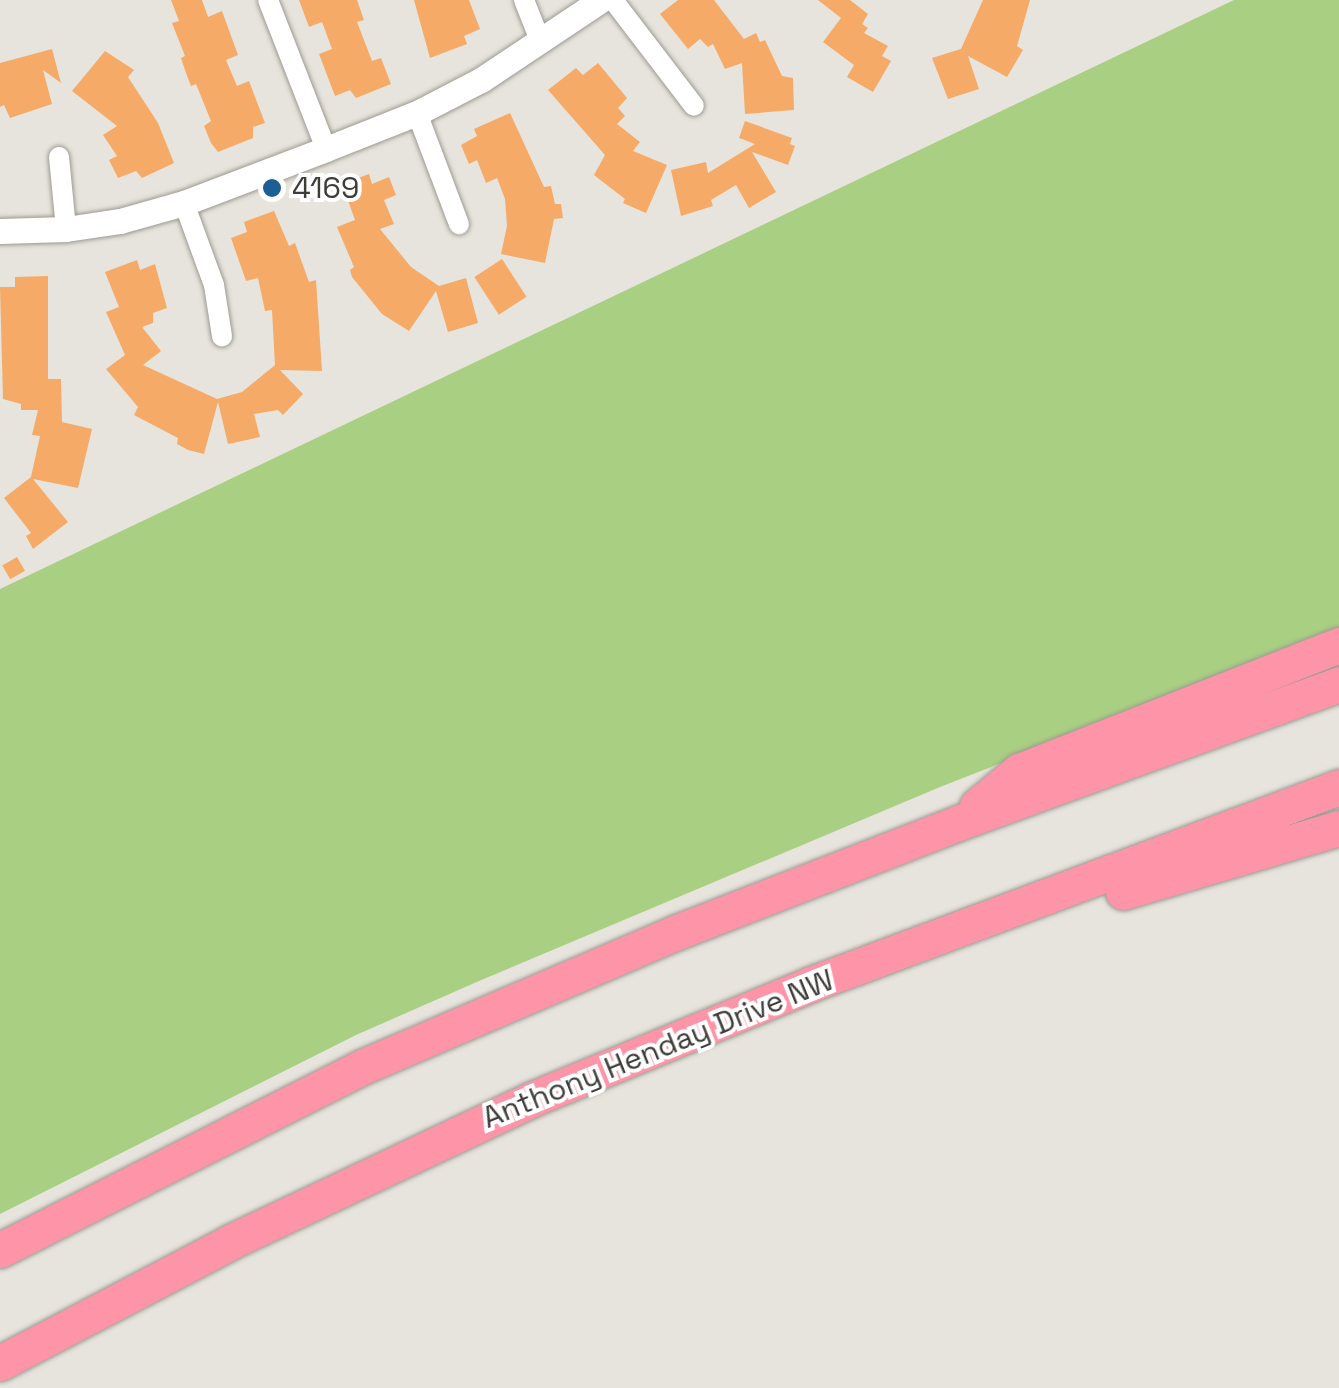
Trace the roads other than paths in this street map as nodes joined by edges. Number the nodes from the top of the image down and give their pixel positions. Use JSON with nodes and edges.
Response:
{"nodes":[{"id":1,"x":268,"y":0,"type":"edge"},
{"id":2,"x":524,"y":0,"type":"edge"},
{"id":3,"x":602,"y":0,"type":"edge"},
{"id":4,"x":613,"y":0,"type":"edge"},
{"id":5,"x":541,"y":43,"type":"junction"},
{"id":6,"x":694,"y":106,"type":"dead end"},
{"id":7,"x":416,"y":113,"type":"junction"},
{"id":8,"x":326,"y":149,"type":"junction"},
{"id":9,"x":59,"y":157,"type":"dead end"},
{"id":10,"x":184,"y":202,"type":"junction"},
{"id":11,"x":460,"y":224,"type":"dead end"},
{"id":12,"x":66,"y":230,"type":"junction"},
{"id":13,"x":0,"y":232,"type":"edge"},
{"id":14,"x":222,"y":336,"type":"dead end"},
{"id":15,"x":1339,"y":644,"type":"edge"},
{"id":16,"x":1339,"y":684,"type":"edge"},
{"id":17,"x":1339,"y":787,"type":"edge"},
{"id":18,"x":958,"y":823,"type":"junction"},
{"id":19,"x":1339,"y":828,"type":"edge"},
{"id":20,"x":811,"y":984,"type":"junction"},
{"id":21,"x":0,"y":1250,"type":"edge"},
{"id":22,"x":0,"y":1363,"type":"edge"}],
"edges":[{"from":1,"to":8,"type":"street"},
{"from":2,"to":5,"type":"street"},
{"from":3,"to":5,"type":"street"},
{"from":4,"to":6,"type":"street"},
{"from":5,"to":7,"type":"street"},
{"from":7,"to":8,"type":"street"},
{"from":7,"to":11,"type":"street"},
{"from":8,"to":10,"type":"street"},
{"from":9,"to":12,"type":"street"},
{"from":10,"to":12,"type":"street"},
{"from":10,"to":14,"type":"street"},
{"from":12,"to":13,"type":"street"},
{"from":15,"to":18,"type":"highway"},
{"from":16,"to":18,"type":"highway"},
{"from":17,"to":20,"type":"highway","name":"Anthony Henday Drive NW"},
{"from":18,"to":21,"type":"highway"},
{"from":19,"to":20,"type":"highway"},
{"from":20,"to":22,"type":"highway","name":"Anthony Henday Drive NW"}]}
